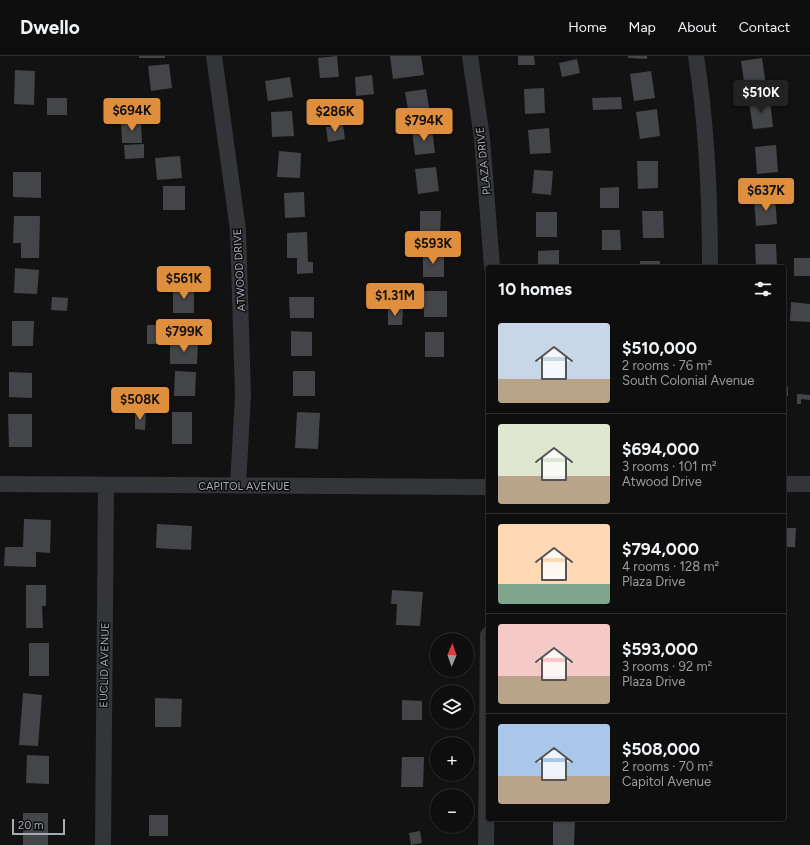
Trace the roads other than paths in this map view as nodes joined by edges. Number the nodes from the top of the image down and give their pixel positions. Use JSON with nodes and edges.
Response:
{"nodes":[{"id":1,"x":214,"y":56,"type":"edge"},
{"id":2,"x":470,"y":56,"type":"edge"},
{"id":3,"x":696,"y":56,"type":"edge"},
{"id":4,"x":492,"y":265,"type":"edge"},
{"id":5,"x":710,"y":265,"type":"edge"},
{"id":6,"x":0,"y":484,"type":"edge"},
{"id":7,"x":786,"y":484,"type":"edge"},
{"id":8,"x":810,"y":484,"type":"edge"},
{"id":9,"x":238,"y":485,"type":"junction"},
{"id":10,"x":106,"y":486,"type":"junction"},
{"id":11,"x":486,"y":488,"type":"edge"},
{"id":12,"x":486,"y":821,"type":"edge"},
{"id":13,"x":102,"y":845,"type":"edge"},
{"id":14,"x":486,"y":845,"type":"edge"}],
"edges":[{"from":1,"to":9,"type":"street","name":"ATWOOD DRIVE"},
{"from":2,"to":4,"type":"street","name":"PLAZA DRIVE"},
{"from":3,"to":5,"type":"street"},
{"from":6,"to":10,"type":"street","name":"CAPITOL AVENUE"},
{"from":7,"to":8,"type":"street"},
{"from":9,"to":10,"type":"street","name":"CAPITOL AVENUE"},
{"from":9,"to":11,"type":"street","name":"CAPITOL AVENUE"},
{"from":10,"to":13,"type":"street","name":"EUCLID AVENUE"},
{"from":12,"to":14,"type":"street"}]}
